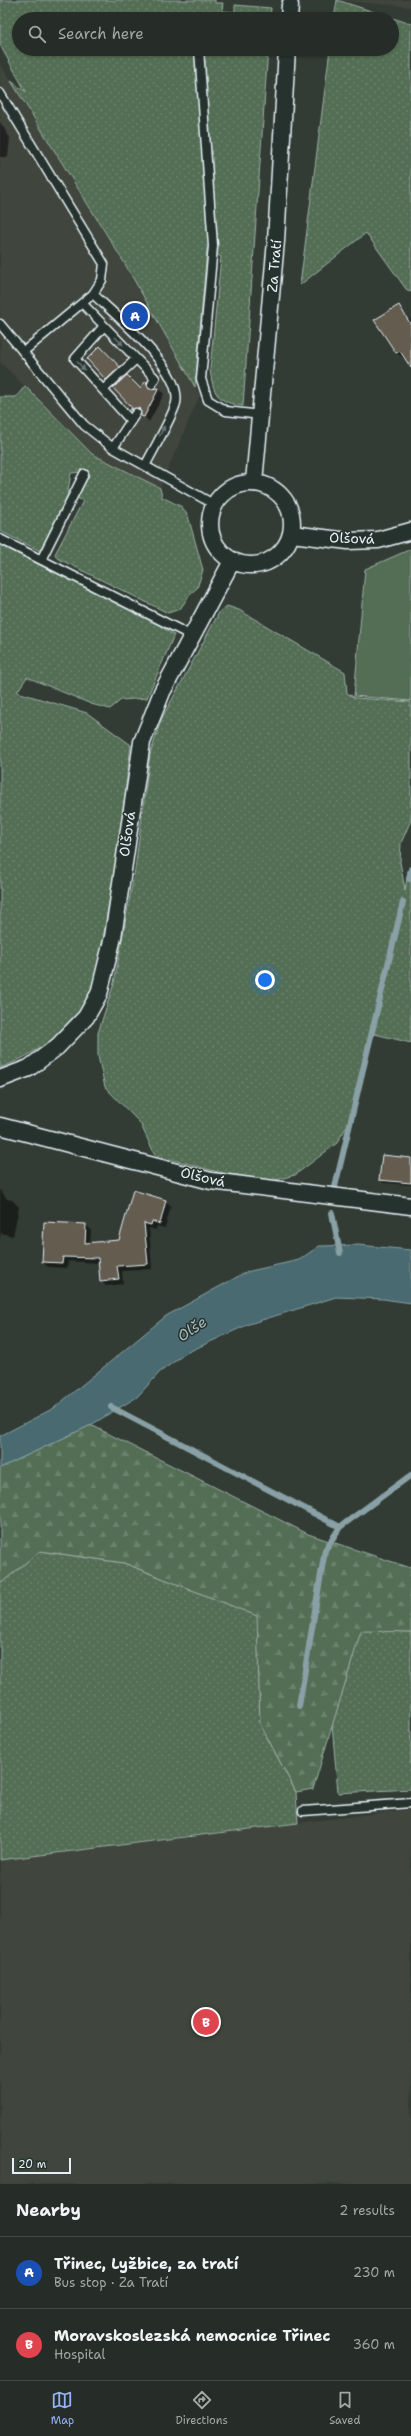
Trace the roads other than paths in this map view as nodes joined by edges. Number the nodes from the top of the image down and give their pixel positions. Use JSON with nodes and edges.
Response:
{"nodes":[{"id":1,"x":199,"y":56,"type":"edge"},
{"id":2,"x":287,"y":56,"type":"edge"},
{"id":3,"x":0,"y":93,"type":"edge"},
{"id":4,"x":93,"y":294,"type":"junction"},
{"id":5,"x":82,"y":303,"type":"junction"},
{"id":6,"x":0,"y":324,"type":"edge"},
{"id":7,"x":104,"y":326,"type":"junction"},
{"id":8,"x":23,"y":352,"type":"junction"},
{"id":9,"x":136,"y":359,"type":"junction"},
{"id":10,"x":152,"y":384,"type":"dead end"},
{"id":11,"x":103,"y":390,"type":"junction"},
{"id":12,"x":261,"y":415,"type":"junction"},
{"id":13,"x":113,"y":448,"type":"junction"},
{"id":14,"x":145,"y":466,"type":"junction"},
{"id":15,"x":84,"y":474,"type":"dead end"},
{"id":16,"x":254,"y":482,"type":"junction"},
{"id":17,"x":215,"y":505,"type":"junction"},
{"id":18,"x":411,"y":530,"type":"edge"},
{"id":19,"x":292,"y":534,"type":"junction"},
{"id":20,"x":0,"y":539,"type":"edge"},
{"id":21,"x":42,"y":558,"type":"junction"},
{"id":22,"x":232,"y":560,"type":"junction"},
{"id":23,"x":192,"y":636,"type":"junction"},
{"id":24,"x":0,"y":1079,"type":"edge"},
{"id":25,"x":0,"y":1126,"type":"edge"},
{"id":26,"x":411,"y":1206,"type":"edge"},
{"id":27,"x":411,"y":1803,"type":"edge"},
{"id":28,"x":303,"y":1811,"type":"dead end"}],
"edges":[{"from":1,"to":12,"type":"lane"},
{"from":2,"to":12,"type":"street","name":"Za Tratí"},
{"from":3,"to":4,"type":"lane"},
{"from":4,"to":5,"type":"lane"},
{"from":14,"to":4,"type":"lane","one_way":true},
{"from":5,"to":7,"type":"lane"},
{"from":5,"to":8,"type":"lane"},
{"from":6,"to":8,"type":"lane"},
{"from":7,"to":9,"type":"lane","one_way":true},
{"from":7,"to":11,"type":"lane","one_way":true},
{"from":8,"to":13,"type":"lane"},
{"from":9,"to":10,"type":"lane"},
{"from":9,"to":11,"type":"lane"},
{"from":11,"to":13,"type":"lane"},
{"from":12,"to":16,"type":"street","name":"Za Tratí"},
{"from":13,"to":14,"type":"lane"},
{"from":14,"to":17,"type":"lane"},
{"from":15,"to":21,"type":"lane"},
{"from":16,"to":17,"type":"street"},
{"from":16,"to":19,"type":"street"},
{"from":17,"to":22,"type":"street"},
{"from":18,"to":19,"type":"street","name":"Olšová"},
{"from":19,"to":22,"type":"street"},
{"from":20,"to":21,"type":"lane"},
{"from":21,"to":23,"type":"lane"},
{"from":22,"to":23,"type":"street","name":"Olšová"},
{"from":23,"to":24,"type":"street","name":"Olšová"},
{"from":25,"to":26,"type":"street","name":"Olšová"},
{"from":27,"to":28,"type":"lane"}]}
